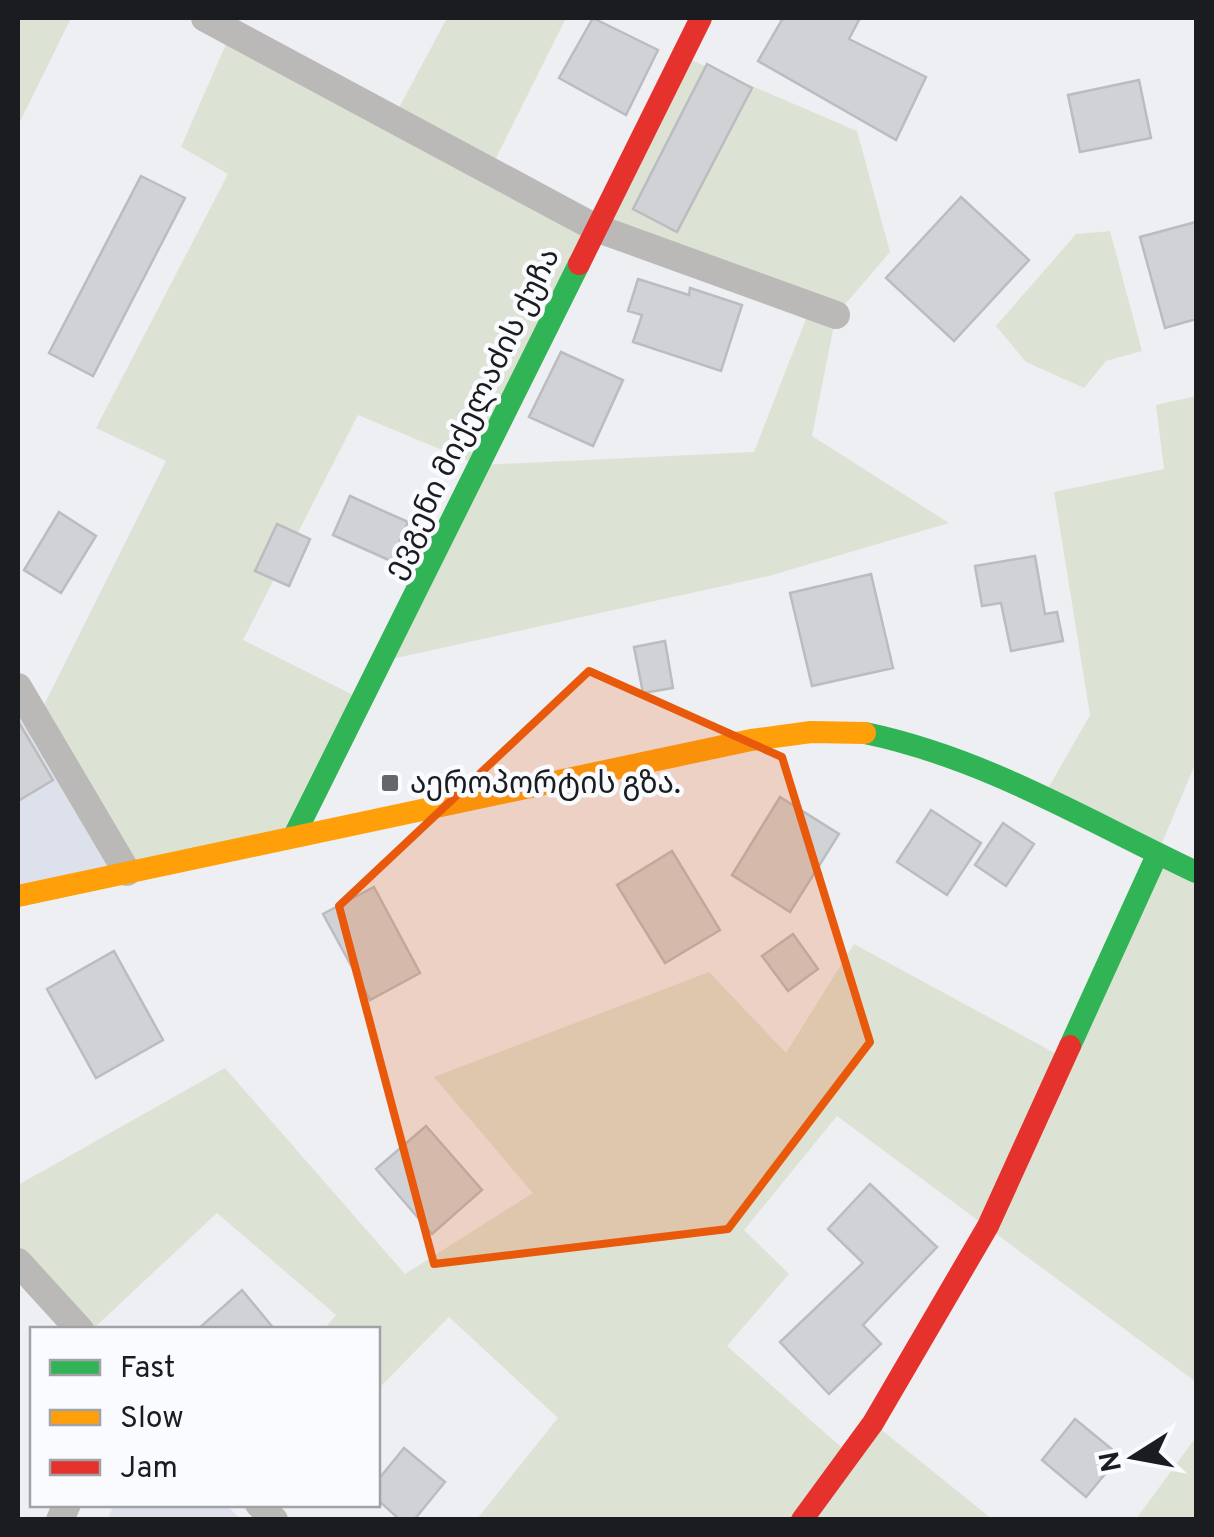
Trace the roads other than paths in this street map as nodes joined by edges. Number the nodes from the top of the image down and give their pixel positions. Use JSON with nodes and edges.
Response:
{"nodes":[{"id":1,"x":205,"y":18,"type":"edge"},
{"id":2,"x":701,"y":18,"type":"edge"},
{"id":3,"x":596,"y":228,"type":"junction"},
{"id":4,"x":836,"y":315,"type":"dead end"},
{"id":5,"x":18,"y":687,"type":"edge"},
{"id":6,"x":295,"y":834,"type":"junction"},
{"id":7,"x":1157,"y":855,"type":"junction"},
{"id":8,"x":127,"y":872,"type":"junction"},
{"id":9,"x":1196,"y":872,"type":"edge"},
{"id":10,"x":18,"y":896,"type":"edge"},
{"id":11,"x":18,"y":1262,"type":"edge"},
{"id":12,"x":77,"y":1327,"type":"edge"},
{"id":13,"x":802,"y":1520,"type":"edge"}],
"edges":[{"from":1,"to":3,"type":"street"},
{"from":2,"to":3,"type":"main road","name":"ევგენი მიქელაძის ქუჩა"},
{"from":3,"to":4,"type":"street"},
{"from":3,"to":6,"type":"main road","name":"ევგენი მიქელაძის ქუჩა"},
{"from":5,"to":8,"type":"street"},
{"from":6,"to":7,"type":"main road"},
{"from":6,"to":8,"type":"main road"},
{"from":7,"to":9,"type":"main road"},
{"from":7,"to":13,"type":"main road"},
{"from":8,"to":10,"type":"main road"},
{"from":11,"to":12,"type":"street"}]}
